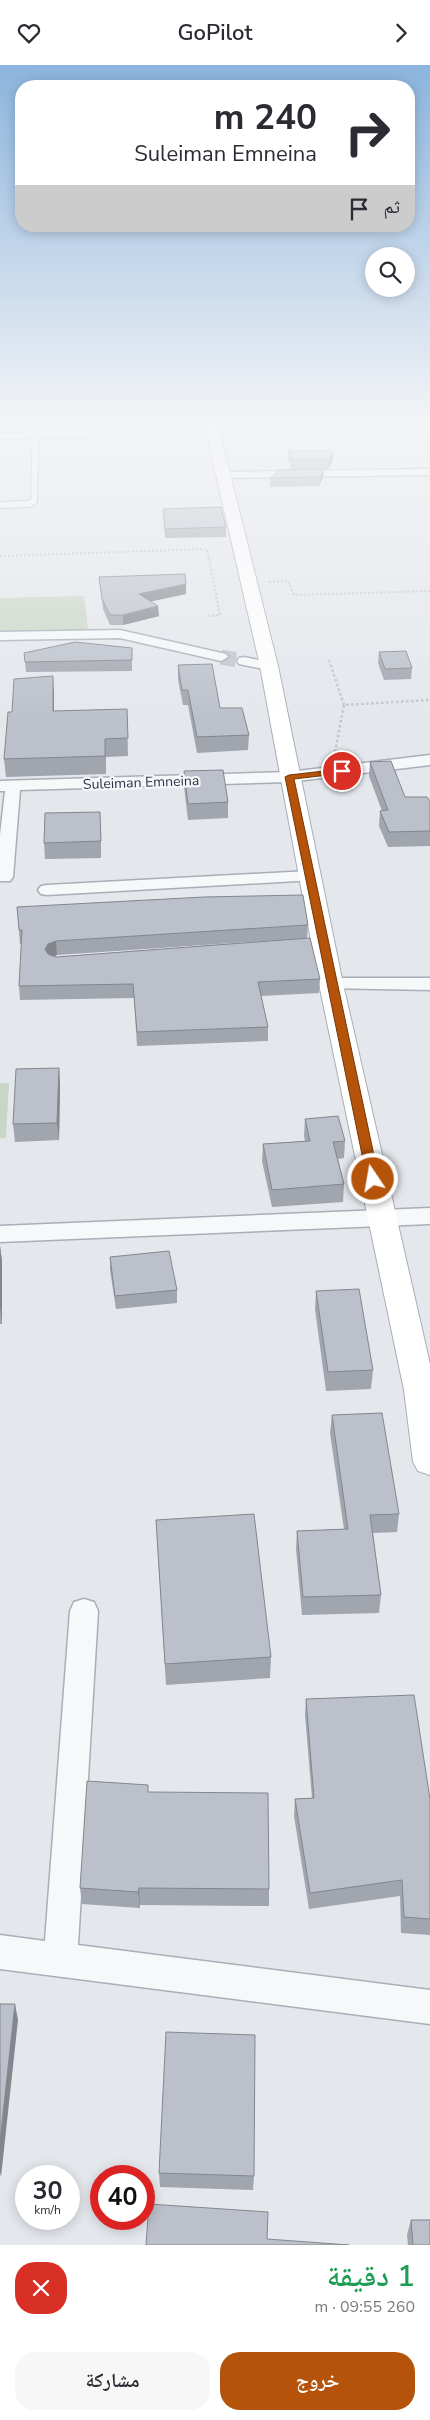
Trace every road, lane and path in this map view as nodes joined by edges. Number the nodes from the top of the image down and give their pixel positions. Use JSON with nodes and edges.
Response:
{"nodes":[{"id":1,"x":234,"y":520,"type":"edge"},
{"id":2,"x":0,"y":556,"type":"edge"},
{"id":3,"x":249,"y":583,"type":"junction"},
{"id":4,"x":430,"y":591,"type":"edge"},
{"id":5,"x":206,"y":616,"type":"dead end"},
{"id":6,"x":0,"y":636,"type":"edge"},
{"id":7,"x":221,"y":657,"type":"tunnel mouth"},
{"id":8,"x":330,"y":659,"type":"dead end"},
{"id":9,"x":244,"y":661,"type":"tunnel mouth"},
{"id":10,"x":269,"y":666,"type":"junction"},
{"id":11,"x":430,"y":700,"type":"edge"},
{"id":12,"x":344,"y":705,"type":"junction"},
{"id":13,"x":335,"y":752,"type":"dead end"},
{"id":14,"x":430,"y":760,"type":"edge"},
{"id":15,"x":289,"y":777,"type":"junction"},
{"id":16,"x":6,"y":786,"type":"edge"},
{"id":17,"x":4,"y":877,"type":"dead end"},
{"id":18,"x":309,"y":877,"type":"junction"},
{"id":19,"x":47,"y":890,"type":"dead end"},
{"id":20,"x":331,"y":984,"type":"junction"},
{"id":21,"x":430,"y":984,"type":"edge"},
{"id":22,"x":430,"y":1216,"type":"edge"},
{"id":23,"x":381,"y":1217,"type":"junction"},
{"id":24,"x":0,"y":1235,"type":"edge"},
{"id":25,"x":425,"y":1390,"type":"edge"},
{"id":26,"x":430,"y":1462,"type":"edge"},
{"id":27,"x":84,"y":1611,"type":"dead end"},
{"id":28,"x":0,"y":1952,"type":"edge"},
{"id":29,"x":60,"y":1959,"type":"junction"},
{"id":30,"x":430,"y":2007,"type":"edge"}],
"edges":[{"from":1,"to":3,"type":"street"},
{"from":2,"to":5,"type":"path"},
{"from":3,"to":4,"type":"path"},
{"from":3,"to":10,"type":"street"},
{"from":6,"to":7,"type":"street"},
{"from":8,"to":12,"type":"path"},
{"from":9,"to":10,"type":"street"},
{"from":10,"to":15,"type":"street"},
{"from":11,"to":12,"type":"path"},
{"from":12,"to":13,"type":"path"},
{"from":14,"to":15,"type":"street","name":"Suleiman Emneina"},
{"from":15,"to":16,"type":"street","name":"Suleiman Emneina"},
{"from":15,"to":18,"type":"street"},
{"from":16,"to":17,"type":"street"},
{"from":18,"to":19,"type":"street"},
{"from":18,"to":20,"type":"street"},
{"from":20,"to":21,"type":"street"},
{"from":20,"to":23,"type":"street"},
{"from":22,"to":23,"type":"street"},
{"from":23,"to":24,"type":"street"},
{"from":23,"to":25,"type":"street"},
{"from":25,"to":26,"type":"street"},
{"from":27,"to":29,"type":"street"},
{"from":28,"to":29,"type":"street"},
{"from":29,"to":30,"type":"street"}]}
